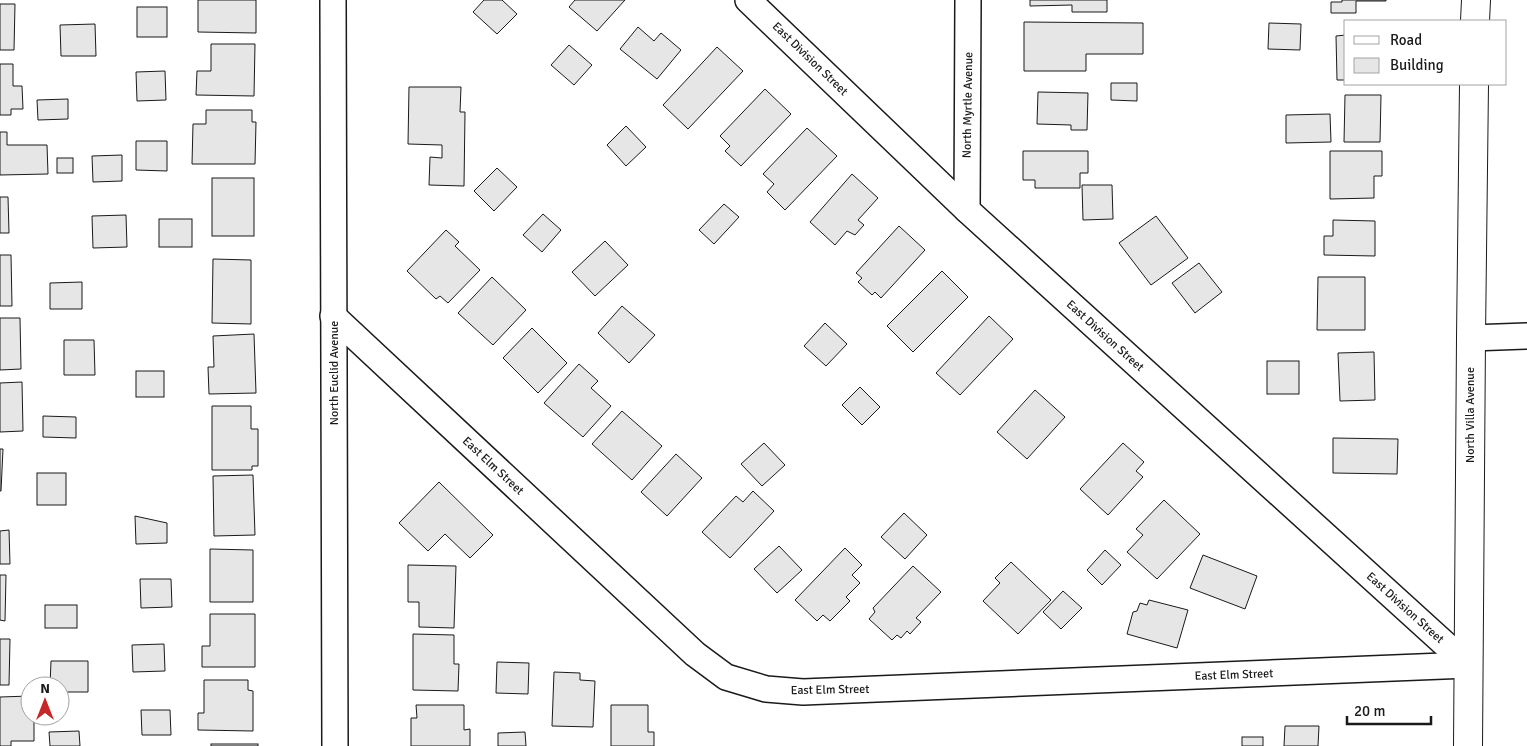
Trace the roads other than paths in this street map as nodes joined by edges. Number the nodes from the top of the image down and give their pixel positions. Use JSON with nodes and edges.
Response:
{"nodes":[{"id":1,"x":333,"y":0,"type":"edge"},
{"id":2,"x":748,"y":0,"type":"edge"},
{"id":3,"x":968,"y":0,"type":"edge"},
{"id":4,"x":1476,"y":0,"type":"edge"},
{"id":5,"x":1475,"y":20,"type":"edge"},
{"id":6,"x":1474,"y":85,"type":"edge"},
{"id":7,"x":966,"y":210,"type":"junction"},
{"id":8,"x":333,"y":316,"type":"junction"},
{"id":9,"x":1527,"y":336,"type":"edge"},
{"id":10,"x":1471,"y":338,"type":"junction"},
{"id":11,"x":1468,"y":665,"type":"junction"},
{"id":12,"x":335,"y":746,"type":"edge"},
{"id":13,"x":1468,"y":746,"type":"edge"}],
"edges":[{"from":1,"to":8,"type":"street","name":"North Euclid Avenue"},
{"from":2,"to":7,"type":"street","name":"East Division Street"},
{"from":3,"to":7,"type":"street","name":"North Myrtle Avenue"},
{"from":4,"to":5,"type":"street"},
{"from":6,"to":10,"type":"street","name":"North Villa Avenue"},
{"from":7,"to":11,"type":"street","name":"East Division Street"},
{"from":8,"to":11,"type":"street","name":"East Elm Street"},
{"from":8,"to":12,"type":"street","name":"North Euclid Avenue"},
{"from":9,"to":10,"type":"street"},
{"from":10,"to":11,"type":"street","name":"North Villa Avenue"},
{"from":11,"to":13,"type":"street","name":"North Villa Avenue"}]}
